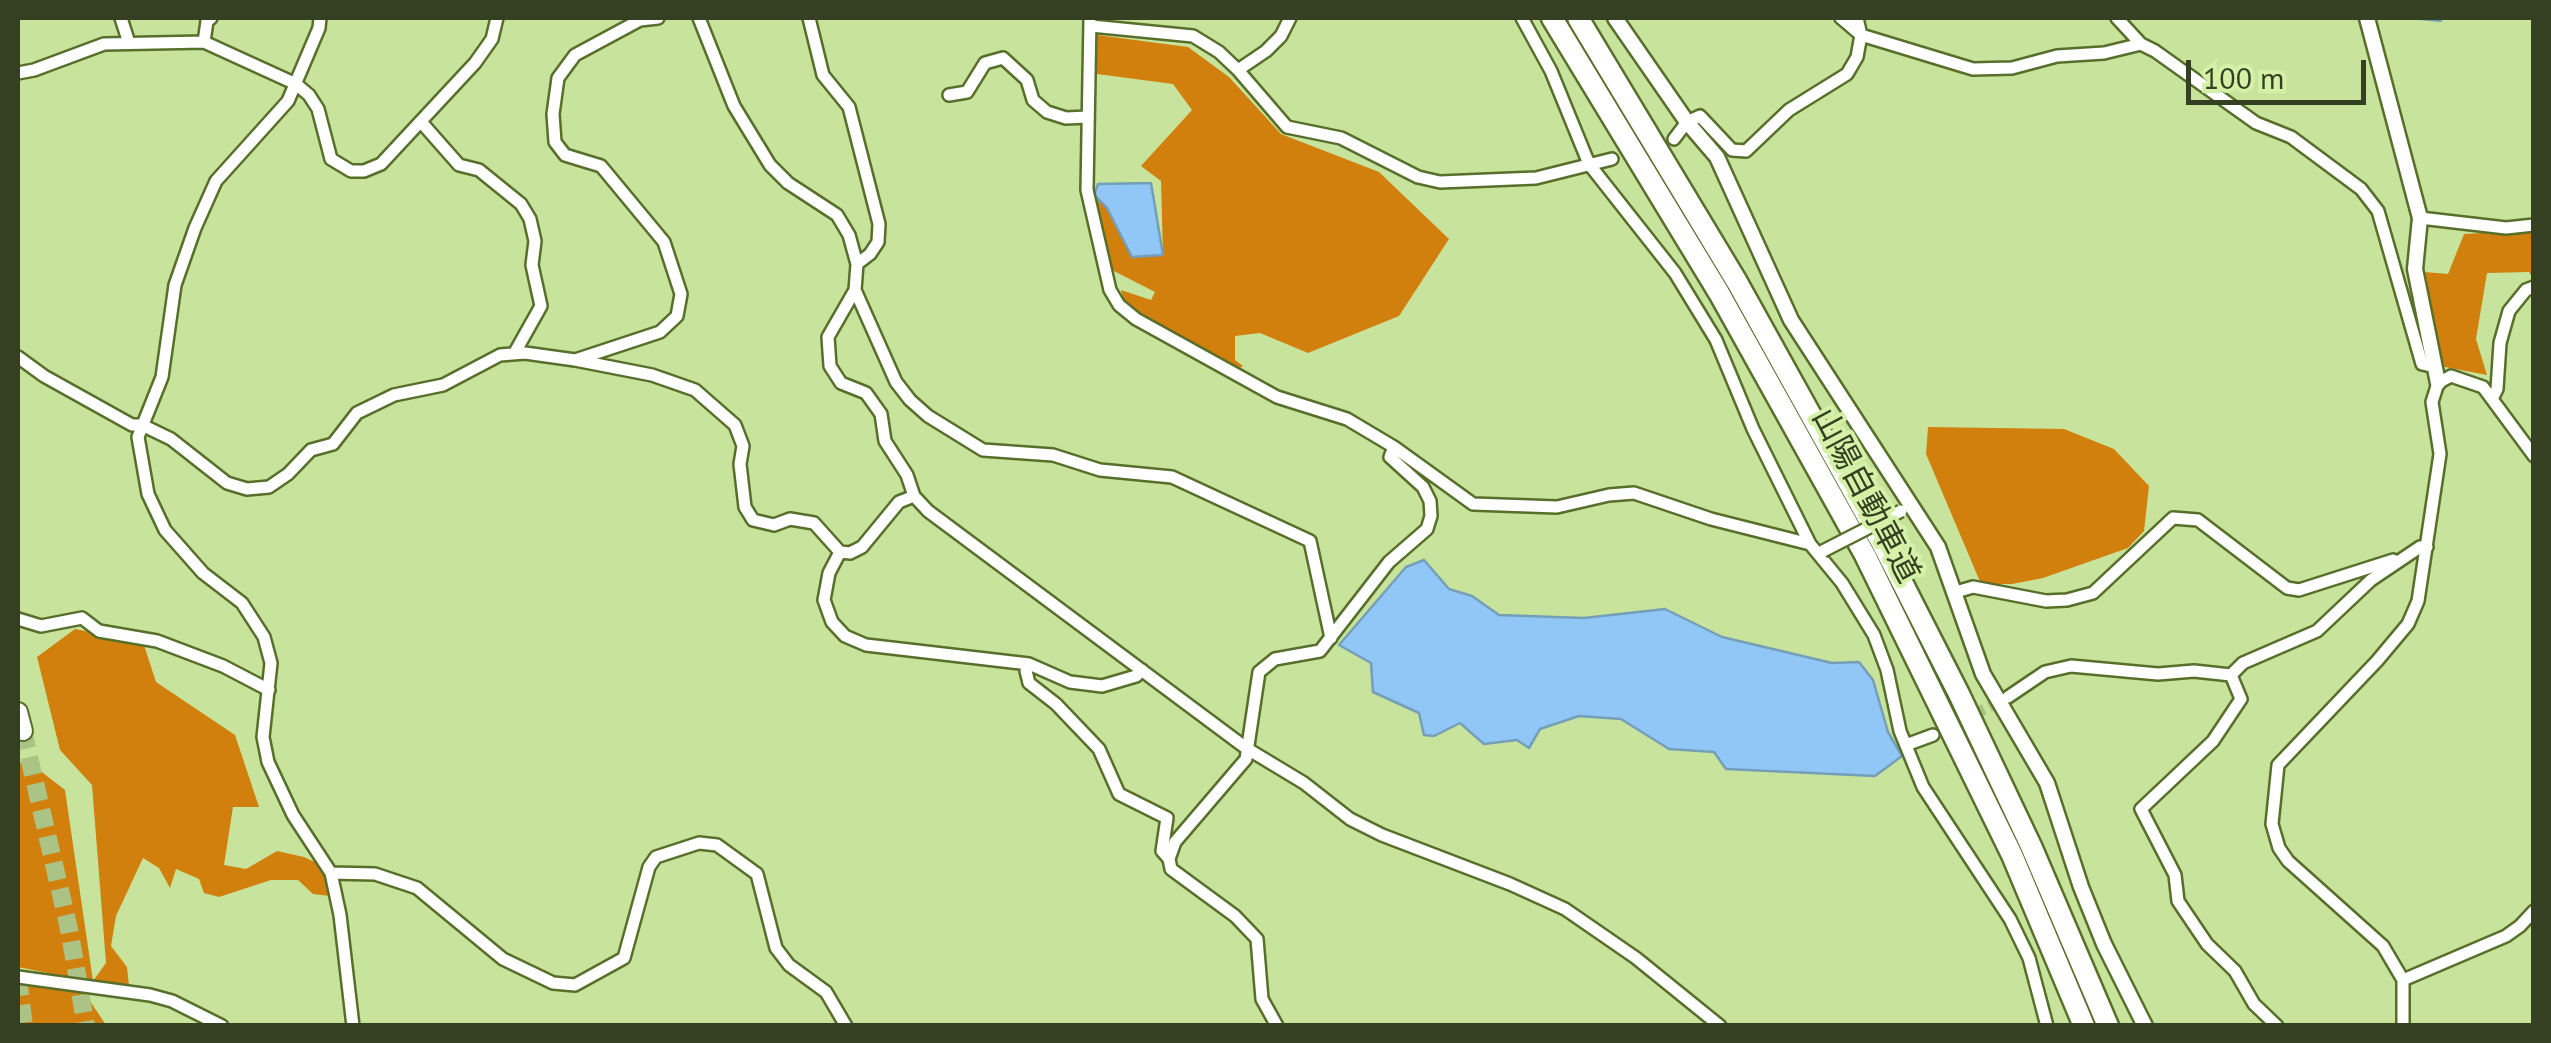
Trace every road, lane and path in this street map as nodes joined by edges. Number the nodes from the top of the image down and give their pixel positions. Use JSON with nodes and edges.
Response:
{"nodes":[{"id":1,"x":121,"y":18,"type":"edge"},
{"id":2,"x":211,"y":18,"type":"edge"},
{"id":3,"x":320,"y":18,"type":"edge"},
{"id":4,"x":497,"y":18,"type":"edge"},
{"id":5,"x":658,"y":18,"type":"edge"},
{"id":6,"x":699,"y":18,"type":"edge"},
{"id":7,"x":809,"y":18,"type":"edge"},
{"id":8,"x":1290,"y":18,"type":"edge"},
{"id":9,"x":1522,"y":18,"type":"edge"},
{"id":10,"x":1552,"y":18,"type":"edge"},
{"id":11,"x":1578,"y":18,"type":"edge"},
{"id":12,"x":1615,"y":18,"type":"edge"},
{"id":13,"x":1841,"y":18,"type":"edge"},
{"id":14,"x":1857,"y":18,"type":"edge"},
{"id":15,"x":2117,"y":18,"type":"edge"},
{"id":16,"x":2367,"y":18,"type":"edge"},
{"id":17,"x":1091,"y":22,"type":"edge"},
{"id":18,"x":1860,"y":35,"type":"junction"},
{"id":19,"x":204,"y":42,"type":"junction"},
{"id":20,"x":130,"y":44,"type":"junction"},
{"id":21,"x":2140,"y":44,"type":"junction"},
{"id":22,"x":1238,"y":70,"type":"junction"},
{"id":23,"x":18,"y":73,"type":"edge"},
{"id":24,"x":296,"y":84,"type":"junction"},
{"id":25,"x":949,"y":95,"type":"dead end"},
{"id":26,"x":1088,"y":117,"type":"junction"},
{"id":27,"x":1687,"y":122,"type":"junction"},
{"id":28,"x":422,"y":123,"type":"junction"},
{"id":29,"x":1674,"y":139,"type":"dead end"},
{"id":30,"x":1612,"y":159,"type":"dead end"},
{"id":31,"x":1589,"y":164,"type":"junction"},
{"id":32,"x":2420,"y":218,"type":"junction"},
{"id":33,"x":2534,"y":225,"type":"edge"},
{"id":34,"x":857,"y":264,"type":"junction"},
{"id":35,"x":2534,"y":287,"type":"edge"},
{"id":36,"x":855,"y":290,"type":"junction"},
{"id":37,"x":514,"y":354,"type":"junction"},
{"id":38,"x":18,"y":357,"type":"edge"},
{"id":39,"x":576,"y":360,"type":"junction"},
{"id":40,"x":2435,"y":366,"type":"junction"},
{"id":41,"x":2438,"y":383,"type":"junction"},
{"id":42,"x":2492,"y":398,"type":"junction"},
{"id":43,"x":142,"y":425,"type":"junction"},
{"id":44,"x":1394,"y":447,"type":"junction"},
{"id":45,"x":2534,"y":456,"type":"edge"},
{"id":46,"x":914,"y":496,"type":"junction"},
{"id":47,"x":1907,"y":508,"type":"junction"},
{"id":48,"x":2427,"y":547,"type":"junction"},
{"id":49,"x":1818,"y":550,"type":"junction"},
{"id":50,"x":840,"y":552,"type":"junction"},
{"id":51,"x":2396,"y":563,"type":"junction"},
{"id":52,"x":1956,"y":592,"type":"junction"},
{"id":53,"x":18,"y":619,"type":"edge"},
{"id":54,"x":1331,"y":638,"type":"junction"},
{"id":55,"x":1030,"y":664,"type":"junction"},
{"id":56,"x":1142,"y":670,"type":"junction"},
{"id":57,"x":2231,"y":675,"type":"junction"},
{"id":58,"x":269,"y":690,"type":"junction"},
{"id":59,"x":2008,"y":696,"type":"tunnel mouth"},
{"id":60,"x":18,"y":712,"type":"edge"},
{"id":61,"x":23,"y":731,"type":"dead end"},
{"id":62,"x":1933,"y":736,"type":"tunnel mouth"},
{"id":63,"x":1906,"y":745,"type":"junction"},
{"id":64,"x":1246,"y":748,"type":"junction"},
{"id":65,"x":1169,"y":859,"type":"junction"},
{"id":66,"x":331,"y":873,"type":"junction"},
{"id":67,"x":2534,"y":911,"type":"edge"},
{"id":68,"x":18,"y":976,"type":"edge"},
{"id":69,"x":2403,"y":980,"type":"junction"},
{"id":70,"x":222,"y":1026,"type":"edge"},
{"id":71,"x":353,"y":1026,"type":"edge"},
{"id":72,"x":846,"y":1026,"type":"edge"},
{"id":73,"x":1277,"y":1026,"type":"edge"},
{"id":74,"x":1720,"y":1026,"type":"edge"},
{"id":75,"x":2047,"y":1026,"type":"edge"},
{"id":76,"x":2084,"y":1026,"type":"edge"},
{"id":77,"x":2108,"y":1026,"type":"edge"},
{"id":78,"x":2145,"y":1026,"type":"edge"},
{"id":79,"x":2277,"y":1026,"type":"edge"},
{"id":80,"x":2402,"y":1026,"type":"edge"}],
"edges":[{"from":1,"to":20,"type":"street"},
{"from":2,"to":19,"type":"street"},
{"from":3,"to":24,"type":"street"},
{"from":4,"to":28,"type":"street"},
{"from":5,"to":39,"type":"street"},
{"from":6,"to":34,"type":"street"},
{"from":7,"to":34,"type":"street"},
{"from":8,"to":22,"type":"street"},
{"from":9,"to":31,"type":"street"},
{"from":10,"to":76,"type":"highway","name":"山陽自動車道"},
{"from":11,"to":77,"type":"highway","name":"山陽自動車道"},
{"from":12,"to":27,"type":"street"},
{"from":13,"to":18,"type":"street"},
{"from":14,"to":18,"type":"street"},
{"from":15,"to":21,"type":"street"},
{"from":16,"to":32,"type":"street"},
{"from":17,"to":22,"type":"street"},
{"from":17,"to":26,"type":"street"},
{"from":18,"to":21,"type":"street"},
{"from":18,"to":27,"type":"street"},
{"from":19,"to":20,"type":"street"},
{"from":19,"to":24,"type":"street"},
{"from":20,"to":23,"type":"street"},
{"from":21,"to":40,"type":"street"},
{"from":22,"to":31,"type":"street"},
{"from":24,"to":28,"type":"street"},
{"from":24,"to":43,"type":"street"},
{"from":25,"to":26,"type":"street"},
{"from":26,"to":44,"type":"street"},
{"from":27,"to":29,"type":"street"},
{"from":27,"to":47,"type":"street"},
{"from":28,"to":37,"type":"street"},
{"from":30,"to":31,"type":"street"},
{"from":31,"to":49,"type":"street"},
{"from":32,"to":33,"type":"street"},
{"from":32,"to":40,"type":"street"},
{"from":34,"to":36,"type":"street"},
{"from":35,"to":42,"type":"street"},
{"from":36,"to":46,"type":"street"},
{"from":36,"to":54,"type":"street"},
{"from":37,"to":39,"type":"street"},
{"from":37,"to":43,"type":"street"},
{"from":38,"to":43,"type":"street"},
{"from":39,"to":50,"type":"street"},
{"from":40,"to":41,"type":"street"},
{"from":41,"to":42,"type":"street"},
{"from":41,"to":48,"type":"street"},
{"from":42,"to":45,"type":"street"},
{"from":43,"to":58,"type":"street"},
{"from":44,"to":49,"type":"street"},
{"from":44,"to":54,"type":"street"},
{"from":46,"to":50,"type":"street"},
{"from":46,"to":56,"type":"street"},
{"from":47,"to":49,"type":"street","bridge":true},
{"from":47,"to":52,"type":"street"},
{"from":48,"to":51,"type":"street"},
{"from":48,"to":69,"type":"street"},
{"from":49,"to":63,"type":"street"},
{"from":50,"to":55,"type":"street"},
{"from":51,"to":52,"type":"street"},
{"from":51,"to":57,"type":"street"},
{"from":52,"to":78,"type":"street"},
{"from":53,"to":58,"type":"street"},
{"from":54,"to":64,"type":"street"},
{"from":55,"to":56,"type":"street"},
{"from":55,"to":65,"type":"street"},
{"from":56,"to":64,"type":"street"},
{"from":57,"to":59,"type":"street"},
{"from":57,"to":79,"type":"street"},
{"from":58,"to":66,"type":"street"},
{"from":60,"to":61,"type":"highway"},
{"from":62,"to":63,"type":"street"},
{"from":63,"to":75,"type":"street"},
{"from":64,"to":65,"type":"street"},
{"from":64,"to":74,"type":"street"},
{"from":65,"to":73,"type":"street"},
{"from":66,"to":71,"type":"street"},
{"from":66,"to":72,"type":"street"},
{"from":67,"to":69,"type":"street"},
{"from":68,"to":70,"type":"street"},
{"from":69,"to":80,"type":"street"}]}
